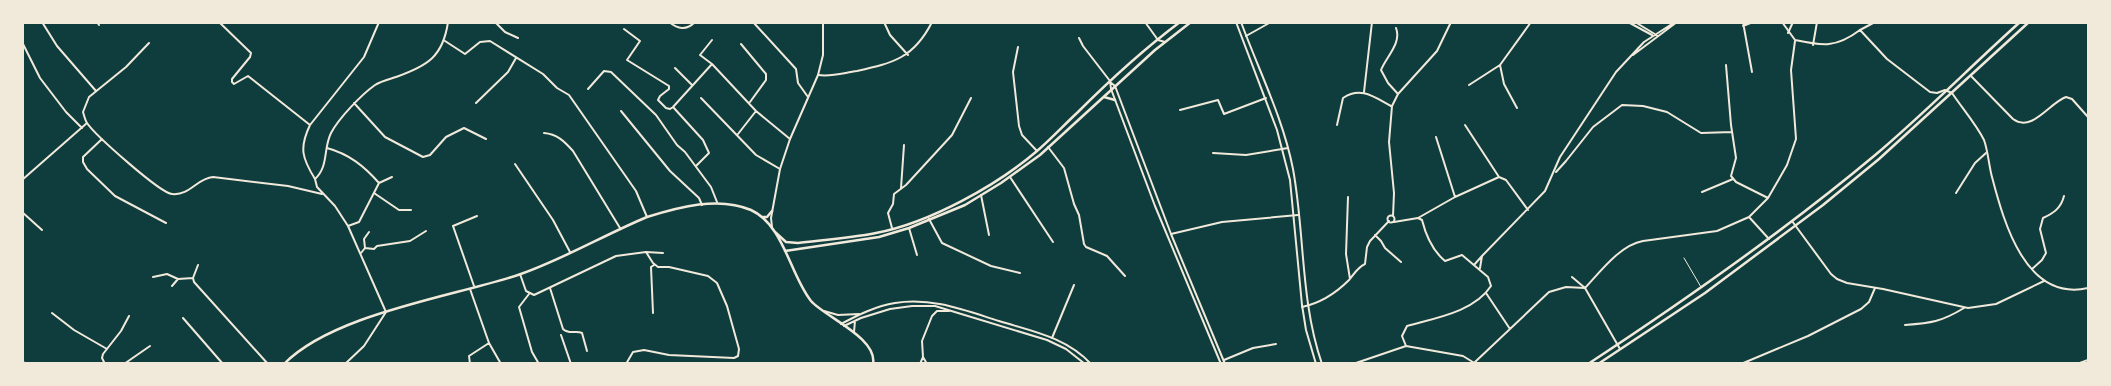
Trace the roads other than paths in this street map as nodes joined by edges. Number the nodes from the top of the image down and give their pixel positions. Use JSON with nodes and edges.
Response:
{"nodes":[{"id":1,"x":42,"y":22,"type":"edge"},
{"id":2,"x":379,"y":22,"type":"edge"},
{"id":3,"x":448,"y":22,"type":"edge"},
{"id":4,"x":495,"y":22,"type":"edge"},
{"id":5,"x":668,"y":22,"type":"edge"},
{"id":6,"x":694,"y":22,"type":"edge"},
{"id":7,"x":753,"y":22,"type":"edge"},
{"id":8,"x":823,"y":22,"type":"edge"},
{"id":9,"x":884,"y":22,"type":"edge"},
{"id":10,"x":932,"y":22,"type":"edge"},
{"id":11,"x":1145,"y":22,"type":"edge"},
{"id":12,"x":1180,"y":22,"type":"edge"},
{"id":13,"x":1191,"y":22,"type":"edge"},
{"id":14,"x":1236,"y":22,"type":"edge"},
{"id":15,"x":1241,"y":22,"type":"edge"},
{"id":16,"x":1271,"y":22,"type":"edge"},
{"id":17,"x":1372,"y":22,"type":"edge"},
{"id":18,"x":1451,"y":22,"type":"edge"},
{"id":19,"x":1531,"y":22,"type":"edge"},
{"id":20,"x":1628,"y":22,"type":"edge"},
{"id":21,"x":1635,"y":22,"type":"edge"},
{"id":22,"x":1676,"y":22,"type":"edge"},
{"id":23,"x":1753,"y":22,"type":"edge"},
{"id":24,"x":1782,"y":22,"type":"edge"},
{"id":25,"x":1793,"y":22,"type":"edge"},
{"id":26,"x":1817,"y":22,"type":"edge"},
{"id":27,"x":1875,"y":22,"type":"edge"},
{"id":28,"x":2020,"y":22,"type":"edge"},
{"id":29,"x":2029,"y":22,"type":"edge"},
{"id":30,"x":221,"y":23,"type":"edge"},
{"id":31,"x":1743,"y":24,"type":"edge"},
{"id":32,"x":1396,"y":28,"type":"dead end"},
{"id":33,"x":624,"y":30,"type":"dead end"},
{"id":34,"x":1860,"y":30,"type":"junction"},
{"id":35,"x":1788,"y":33,"type":"junction"},
{"id":36,"x":1654,"y":35,"type":"junction"},
{"id":37,"x":1246,"y":36,"type":"junction"},
{"id":38,"x":1658,"y":36,"type":"junction"},
{"id":39,"x":518,"y":38,"type":"dead end"},
{"id":40,"x":1079,"y":38,"type":"dead end"},
{"id":41,"x":445,"y":40,"type":"junction"},
{"id":42,"x":712,"y":40,"type":"dead end"},
{"id":43,"x":1158,"y":40,"type":"junction"},
{"id":44,"x":1795,"y":40,"type":"junction"},
{"id":45,"x":22,"y":42,"type":"edge"},
{"id":46,"x":1165,"y":42,"type":"junction"},
{"id":47,"x":149,"y":43,"type":"dead end"},
{"id":48,"x":741,"y":44,"type":"dead end"},
{"id":49,"x":1813,"y":45,"type":"junction"},
{"id":50,"x":1018,"y":48,"type":"dead end"},
{"id":51,"x":908,"y":55,"type":"junction"},
{"id":52,"x":1631,"y":56,"type":"junction"},
{"id":53,"x":516,"y":58,"type":"junction"},
{"id":54,"x":712,"y":64,"type":"junction"},
{"id":55,"x":1500,"y":65,"type":"junction"},
{"id":56,"x":1726,"y":65,"type":"dead end"},
{"id":57,"x":675,"y":68,"type":"dead end"},
{"id":58,"x":1752,"y":72,"type":"dead end"},
{"id":59,"x":818,"y":75,"type":"junction"},
{"id":60,"x":1971,"y":76,"type":"junction"},
{"id":61,"x":1110,"y":81,"type":"junction"},
{"id":62,"x":692,"y":85,"type":"junction"},
{"id":63,"x":1469,"y":85,"type":"dead end"},
{"id":64,"x":1115,"y":86,"type":"junction"},
{"id":65,"x":588,"y":89,"type":"dead end"},
{"id":66,"x":1111,"y":89,"type":"junction"},
{"id":67,"x":1945,"y":90,"type":"junction"},
{"id":68,"x":96,"y":91,"type":"junction"},
{"id":69,"x":1364,"y":92,"type":"junction"},
{"id":70,"x":1952,"y":93,"type":"junction"},
{"id":71,"x":1398,"y":94,"type":"junction"},
{"id":72,"x":808,"y":97,"type":"junction"},
{"id":73,"x":1102,"y":97,"type":"junction"},
{"id":74,"x":701,"y":98,"type":"dead end"},
{"id":75,"x":971,"y":98,"type":"dead end"},
{"id":76,"x":1266,"y":98,"type":"junction"},
{"id":77,"x":1115,"y":100,"type":"junction"},
{"id":78,"x":750,"y":102,"type":"junction"},
{"id":79,"x":354,"y":103,"type":"junction"},
{"id":80,"x":476,"y":103,"type":"dead end"},
{"id":81,"x":673,"y":106,"type":"junction"},
{"id":82,"x":1392,"y":106,"type":"junction"},
{"id":83,"x":1517,"y":108,"type":"dead end"},
{"id":84,"x":1180,"y":110,"type":"dead end"},
{"id":85,"x":621,"y":111,"type":"dead end"},
{"id":86,"x":756,"y":111,"type":"junction"},
{"id":87,"x":2088,"y":117,"type":"edge"},
{"id":88,"x":87,"y":123,"type":"junction"},
{"id":89,"x":310,"y":125,"type":"junction"},
{"id":90,"x":1336,"y":125,"type":"dead end"},
{"id":91,"x":1465,"y":125,"type":"dead end"},
{"id":92,"x":82,"y":128,"type":"junction"},
{"id":93,"x":1732,"y":132,"type":"junction"},
{"id":94,"x":544,"y":133,"type":"dead end"},
{"id":95,"x":737,"y":135,"type":"junction"},
{"id":96,"x":1436,"y":137,"type":"dead end"},
{"id":97,"x":102,"y":139,"type":"junction"},
{"id":98,"x":486,"y":139,"type":"dead end"},
{"id":99,"x":790,"y":139,"type":"junction"},
{"id":100,"x":904,"y":145,"type":"dead end"},
{"id":101,"x":1048,"y":146,"type":"junction"},
{"id":102,"x":326,"y":148,"type":"junction"},
{"id":103,"x":1288,"y":148,"type":"junction"},
{"id":104,"x":2088,"y":148,"type":"edge"},
{"id":105,"x":1282,"y":149,"type":"junction"},
{"id":106,"x":1037,"y":151,"type":"junction"},
{"id":107,"x":1213,"y":153,"type":"dead end"},
{"id":108,"x":1986,"y":153,"type":"junction"},
{"id":109,"x":516,"y":164,"type":"dead end"},
{"id":110,"x":695,"y":167,"type":"junction"},
{"id":111,"x":780,"y":169,"type":"junction"},
{"id":112,"x":1554,"y":173,"type":"junction"},
{"id":113,"x":392,"y":177,"type":"dead end"},
{"id":114,"x":1010,"y":177,"type":"junction"},
{"id":115,"x":1500,"y":178,"type":"junction"},
{"id":116,"x":316,"y":179,"type":"junction"},
{"id":117,"x":1733,"y":179,"type":"junction"},
{"id":118,"x":22,"y":180,"type":"edge"},
{"id":119,"x":2088,"y":182,"type":"edge"},
{"id":120,"x":379,"y":183,"type":"junction"},
{"id":121,"x":902,"y":188,"type":"junction"},
{"id":122,"x":1702,"y":192,"type":"dead end"},
{"id":123,"x":374,"y":193,"type":"junction"},
{"id":124,"x":1956,"y":193,"type":"dead end"},
{"id":125,"x":324,"y":194,"type":"junction"},
{"id":126,"x":982,"y":195,"type":"junction"},
{"id":127,"x":2064,"y":196,"type":"dead end"},
{"id":128,"x":1348,"y":197,"type":"dead end"},
{"id":129,"x":1455,"y":197,"type":"junction"},
{"id":130,"x":1768,"y":198,"type":"junction"},
{"id":131,"x":717,"y":202,"type":"junction"},
{"id":132,"x":702,"y":205,"type":"junction"},
{"id":133,"x":411,"y":210,"type":"dead end"},
{"id":134,"x":1528,"y":210,"type":"junction"},
{"id":135,"x":772,"y":211,"type":"junction"},
{"id":136,"x":22,"y":212,"type":"edge"},
{"id":137,"x":1293,"y":215,"type":"junction"},
{"id":138,"x":1298,"y":215,"type":"junction"},
{"id":139,"x":477,"y":216,"type":"dead end"},
{"id":140,"x":1393,"y":216,"type":"junction"},
{"id":141,"x":647,"y":217,"type":"junction"},
{"id":142,"x":760,"y":217,"type":"junction"},
{"id":143,"x":1749,"y":217,"type":"junction"},
{"id":144,"x":1418,"y":218,"type":"junction"},
{"id":145,"x":929,"y":219,"type":"junction"},
{"id":146,"x":1389,"y":221,"type":"junction"},
{"id":147,"x":1792,"y":221,"type":"junction"},
{"id":148,"x":1394,"y":222,"type":"junction"},
{"id":149,"x":166,"y":224,"type":"dead end"},
{"id":150,"x":348,"y":226,"type":"junction"},
{"id":151,"x":1796,"y":226,"type":"junction"},
{"id":152,"x":620,"y":228,"type":"junction"},
{"id":153,"x":892,"y":228,"type":"junction"},
{"id":154,"x":910,"y":228,"type":"junction"},
{"id":155,"x":772,"y":229,"type":"junction"},
{"id":156,"x":42,"y":230,"type":"dead end"},
{"id":157,"x":426,"y":231,"type":"dead end"},
{"id":158,"x":369,"y":232,"type":"dead end"},
{"id":159,"x":1171,"y":234,"type":"junction"},
{"id":160,"x":989,"y":235,"type":"dead end"},
{"id":161,"x":1375,"y":236,"type":"junction"},
{"id":162,"x":1769,"y":239,"type":"junction"},
{"id":163,"x":1053,"y":242,"type":"dead end"},
{"id":164,"x":365,"y":248,"type":"junction"},
{"id":165,"x":785,"y":251,"type":"junction"},
{"id":166,"x":570,"y":252,"type":"junction"},
{"id":167,"x":646,"y":252,"type":"junction"},
{"id":168,"x":361,"y":253,"type":"junction"},
{"id":169,"x":663,"y":253,"type":"dead end"},
{"id":170,"x":917,"y":255,"type":"dead end"},
{"id":171,"x":1482,"y":256,"type":"junction"},
{"id":172,"x":1684,"y":258,"type":"dead end"},
{"id":173,"x":1401,"y":262,"type":"dead end"},
{"id":174,"x":198,"y":264,"type":"dead end"},
{"id":175,"x":654,"y":264,"type":"junction"},
{"id":176,"x":1474,"y":265,"type":"junction"},
{"id":177,"x":1480,"y":268,"type":"junction"},
{"id":178,"x":2032,"y":268,"type":"junction"},
{"id":179,"x":1020,"y":273,"type":"dead end"},
{"id":180,"x":520,"y":274,"type":"junction"},
{"id":181,"x":1125,"y":276,"type":"dead end"},
{"id":182,"x":153,"y":277,"type":"dead end"},
{"id":183,"x":192,"y":278,"type":"junction"},
{"id":184,"x":1572,"y":278,"type":"dead end"},
{"id":185,"x":178,"y":279,"type":"junction"},
{"id":186,"x":1350,"y":279,"type":"junction"},
{"id":187,"x":2045,"y":281,"type":"junction"},
{"id":188,"x":1074,"y":285,"type":"dead end"},
{"id":189,"x":172,"y":286,"type":"dead end"},
{"id":190,"x":1702,"y":287,"type":"junction"},
{"id":191,"x":1876,"y":287,"type":"junction"},
{"id":192,"x":475,"y":288,"type":"junction"},
{"id":193,"x":550,"y":288,"type":"junction"},
{"id":194,"x":1585,"y":288,"type":"junction"},
{"id":195,"x":2088,"y":288,"type":"edge"},
{"id":196,"x":470,"y":289,"type":"junction"},
{"id":197,"x":1486,"y":293,"type":"junction"},
{"id":198,"x":529,"y":294,"type":"junction"},
{"id":199,"x":1308,"y":306,"type":"junction"},
{"id":200,"x":1302,"y":307,"type":"junction"},
{"id":201,"x":1964,"y":308,"type":"junction"},
{"id":202,"x":821,"y":309,"type":"junction"},
{"id":203,"x":955,"y":311,"type":"junction"},
{"id":204,"x":386,"y":312,"type":"junction"},
{"id":205,"x":52,"y":313,"type":"dead end"},
{"id":206,"x":653,"y":313,"type":"dead end"},
{"id":207,"x":861,"y":314,"type":"junction"},
{"id":208,"x":129,"y":316,"type":"dead end"},
{"id":209,"x":183,"y":318,"type":"dead end"},
{"id":210,"x":855,"y":321,"type":"junction"},
{"id":211,"x":843,"y":325,"type":"junction"},
{"id":212,"x":1904,"y":326,"type":"dead end"},
{"id":213,"x":1510,"y":329,"type":"junction"},
{"id":214,"x":855,"y":334,"type":"junction"},
{"id":215,"x":561,"y":335,"type":"dead end"},
{"id":216,"x":1052,"y":338,"type":"junction"},
{"id":217,"x":488,"y":343,"type":"junction"},
{"id":218,"x":1276,"y":344,"type":"dead end"},
{"id":219,"x":1617,"y":345,"type":"junction"},
{"id":220,"x":150,"y":346,"type":"dead end"},
{"id":221,"x":1406,"y":346,"type":"junction"},
{"id":222,"x":107,"y":349,"type":"junction"},
{"id":223,"x":1620,"y":349,"type":"junction"},
{"id":224,"x":587,"y":351,"type":"dead end"},
{"id":225,"x":922,"y":357,"type":"junction"},
{"id":226,"x":2088,"y":360,"type":"edge"},
{"id":227,"x":22,"y":361,"type":"edge"},
{"id":228,"x":1224,"y":362,"type":"edge"},
{"id":229,"x":1475,"y":363,"type":"edge"},
{"id":230,"x":26,"y":364,"type":"edge"},
{"id":231,"x":105,"y":364,"type":"edge"},
{"id":232,"x":124,"y":364,"type":"edge"},
{"id":233,"x":223,"y":364,"type":"edge"},
{"id":234,"x":268,"y":364,"type":"edge"},
{"id":235,"x":284,"y":364,"type":"edge"},
{"id":236,"x":345,"y":364,"type":"edge"},
{"id":237,"x":470,"y":364,"type":"edge"},
{"id":238,"x":501,"y":364,"type":"edge"},
{"id":239,"x":539,"y":364,"type":"edge"},
{"id":240,"x":571,"y":364,"type":"edge"},
{"id":241,"x":626,"y":364,"type":"edge"},
{"id":242,"x":872,"y":364,"type":"edge"},
{"id":243,"x":920,"y":364,"type":"edge"},
{"id":244,"x":927,"y":364,"type":"edge"},
{"id":245,"x":1085,"y":364,"type":"edge"},
{"id":246,"x":1091,"y":364,"type":"edge"},
{"id":247,"x":1220,"y":364,"type":"edge"},
{"id":248,"x":1316,"y":364,"type":"edge"},
{"id":249,"x":1322,"y":364,"type":"edge"},
{"id":250,"x":1352,"y":364,"type":"edge"},
{"id":251,"x":1588,"y":364,"type":"edge"},
{"id":252,"x":1598,"y":364,"type":"edge"},
{"id":253,"x":1741,"y":364,"type":"edge"},
{"id":254,"x":2077,"y":364,"type":"edge"}],
"edges":[{"from":1,"to":68,"type":"street"},
{"from":2,"to":89,"type":"street"},
{"from":3,"to":41,"type":"street"},
{"from":4,"to":39,"type":"street"},
{"from":5,"to":6,"type":"street"},
{"from":7,"to":72,"type":"street"},
{"from":8,"to":59,"type":"street"},
{"from":9,"to":51,"type":"street"},
{"from":10,"to":51,"type":"street"},
{"from":11,"to":43,"type":"street"},
{"from":12,"to":43,"type":"main road"},
{"from":13,"to":46,"type":"main road"},
{"from":14,"to":76,"type":"street"},
{"from":15,"to":37,"type":"street"},
{"from":16,"to":37,"type":"street"},
{"from":17,"to":69,"type":"street"},
{"from":18,"to":71,"type":"street"},
{"from":19,"to":55,"type":"street"},
{"from":20,"to":36,"type":"street"},
{"from":21,"to":36,"type":"street"},
{"from":22,"to":36,"type":"street"},
{"from":22,"to":38,"type":"street"},
{"from":23,"to":31,"type":"street"},
{"from":24,"to":35,"type":"street"},
{"from":25,"to":35,"type":"street"},
{"from":26,"to":49,"type":"street"},
{"from":27,"to":34,"type":"street"},
{"from":28,"to":67,"type":"main road"},
{"from":29,"to":60,"type":"main road"},
{"from":30,"to":89,"type":"street"},
{"from":31,"to":58,"type":"street"},
{"from":32,"to":71,"type":"street"},
{"from":33,"to":81,"type":"street"},
{"from":34,"to":49,"type":"street"},
{"from":34,"to":67,"type":"street"},
{"from":35,"to":44,"type":"street"},
{"from":36,"to":38,"type":"street"},
{"from":36,"to":52,"type":"street"},
{"from":37,"to":103,"type":"street"},
{"from":38,"to":52,"type":"street"},
{"from":40,"to":61,"type":"street"},
{"from":41,"to":53,"type":"street"},
{"from":41,"to":79,"type":"street"},
{"from":42,"to":54,"type":"street"},
{"from":43,"to":46,"type":"street"},
{"from":43,"to":61,"type":"main road"},
{"from":44,"to":49,"type":"street"},
{"from":44,"to":130,"type":"street"},
{"from":45,"to":92,"type":"street"},
{"from":46,"to":64,"type":"main road"},
{"from":47,"to":68,"type":"street"},
{"from":48,"to":78,"type":"street"},
{"from":50,"to":106,"type":"street"},
{"from":51,"to":59,"type":"street"},
{"from":52,"to":112,"type":"street"},
{"from":53,"to":80,"type":"street"},
{"from":53,"to":141,"type":"street"},
{"from":54,"to":62,"type":"street"},
{"from":54,"to":78,"type":"street"},
{"from":55,"to":63,"type":"street"},
{"from":55,"to":83,"type":"street"},
{"from":56,"to":93,"type":"street"},
{"from":57,"to":62,"type":"street"},
{"from":59,"to":72,"type":"street"},
{"from":60,"to":70,"type":"main road"},
{"from":60,"to":87,"type":"street"},
{"from":61,"to":64,"type":"street"},
{"from":61,"to":66,"type":"street"},
{"from":61,"to":106,"type":"main road"},
{"from":62,"to":81,"type":"street"},
{"from":64,"to":66,"type":"main road"},
{"from":64,"to":159,"type":"street"},
{"from":65,"to":110,"type":"street"},
{"from":66,"to":73,"type":"main road"},
{"from":66,"to":77,"type":"street"},
{"from":67,"to":70,"type":"street"},
{"from":67,"to":147,"type":"main road"},
{"from":68,"to":88,"type":"street"},
{"from":69,"to":82,"type":"street"},
{"from":69,"to":90,"type":"street"},
{"from":70,"to":108,"type":"street"},
{"from":70,"to":151,"type":"main road"},
{"from":71,"to":82,"type":"street"},
{"from":72,"to":99,"type":"street"},
{"from":73,"to":77,"type":"main road"},
{"from":73,"to":101,"type":"main road"},
{"from":74,"to":95,"type":"street"},
{"from":75,"to":121,"type":"street"},
{"from":76,"to":84,"type":"street"},
{"from":76,"to":105,"type":"street"},
{"from":77,"to":247,"type":"street"},
{"from":78,"to":86,"type":"street"},
{"from":79,"to":98,"type":"street"},
{"from":79,"to":102,"type":"street"},
{"from":81,"to":110,"type":"street"},
{"from":82,"to":140,"type":"street"},
{"from":85,"to":132,"type":"street"},
{"from":86,"to":95,"type":"street"},
{"from":86,"to":99,"type":"street"},
{"from":88,"to":92,"type":"street"},
{"from":88,"to":97,"type":"street"},
{"from":89,"to":116,"type":"street"},
{"from":91,"to":115,"type":"street"},
{"from":92,"to":118,"type":"street"},
{"from":93,"to":112,"type":"street"},
{"from":93,"to":117,"type":"street"},
{"from":94,"to":152,"type":"street"},
{"from":95,"to":111,"type":"street"},
{"from":96,"to":129,"type":"street"},
{"from":97,"to":125,"type":"street"},
{"from":97,"to":149,"type":"street"},
{"from":99,"to":111,"type":"street"},
{"from":100,"to":121,"type":"street"},
{"from":101,"to":114,"type":"main road"},
{"from":101,"to":181,"type":"street"},
{"from":102,"to":116,"type":"street"},
{"from":102,"to":120,"type":"street"},
{"from":103,"to":105,"type":"street"},
{"from":103,"to":138,"type":"street"},
{"from":104,"to":119,"type":"street"},
{"from":105,"to":107,"type":"street"},
{"from":105,"to":137,"type":"street"},
{"from":106,"to":153,"type":"main road"},
{"from":108,"to":124,"type":"street"},
{"from":108,"to":178,"type":"street"},
{"from":109,"to":166,"type":"street"},
{"from":110,"to":131,"type":"street"},
{"from":111,"to":135,"type":"street"},
{"from":112,"to":134,"type":"street"},
{"from":113,"to":120,"type":"street"},
{"from":114,"to":126,"type":"main road"},
{"from":114,"to":163,"type":"street"},
{"from":115,"to":129,"type":"street"},
{"from":115,"to":134,"type":"street"},
{"from":116,"to":125,"type":"street"},
{"from":117,"to":122,"type":"street"},
{"from":117,"to":130,"type":"street"},
{"from":120,"to":123,"type":"street"},
{"from":121,"to":153,"type":"street"},
{"from":123,"to":133,"type":"street"},
{"from":123,"to":150,"type":"street"},
{"from":125,"to":150,"type":"street"},
{"from":126,"to":145,"type":"main road"},
{"from":126,"to":160,"type":"street"},
{"from":127,"to":178,"type":"street"},
{"from":128,"to":186,"type":"street"},
{"from":129,"to":144,"type":"street"},
{"from":130,"to":143,"type":"street"},
{"from":131,"to":132,"type":"main road"},
{"from":131,"to":142,"type":"main road"},
{"from":132,"to":141,"type":"main road"},
{"from":134,"to":171,"type":"street"},
{"from":135,"to":142,"type":"main road"},
{"from":135,"to":155,"type":"street"},
{"from":136,"to":156,"type":"street"},
{"from":137,"to":138,"type":"street"},
{"from":137,"to":159,"type":"street"},
{"from":137,"to":200,"type":"street"},
{"from":138,"to":199,"type":"street"},
{"from":139,"to":192,"type":"street"},
{"from":140,"to":146,"type":"street"},
{"from":140,"to":148,"type":"street"},
{"from":141,"to":152,"type":"main road"},
{"from":142,"to":155,"type":"main road"},
{"from":143,"to":162,"type":"street"},
{"from":143,"to":194,"type":"street"},
{"from":144,"to":148,"type":"street"},
{"from":144,"to":176,"type":"street"},
{"from":145,"to":154,"type":"main road"},
{"from":145,"to":179,"type":"street"},
{"from":146,"to":148,"type":"street"},
{"from":146,"to":161,"type":"street"},
{"from":147,"to":151,"type":"street"},
{"from":147,"to":162,"type":"main road"},
{"from":150,"to":168,"type":"street"},
{"from":151,"to":191,"type":"street"},
{"from":151,"to":223,"type":"main road"},
{"from":152,"to":166,"type":"main road"},
{"from":153,"to":155,"type":"main road"},
{"from":154,"to":165,"type":"main road"},
{"from":154,"to":170,"type":"street"},
{"from":155,"to":165,"type":"main road"},
{"from":157,"to":164,"type":"street"},
{"from":158,"to":164,"type":"street"},
{"from":159,"to":228,"type":"street"},
{"from":161,"to":173,"type":"street"},
{"from":161,"to":186,"type":"street"},
{"from":162,"to":190,"type":"main road"},
{"from":164,"to":168,"type":"street"},
{"from":165,"to":202,"type":"main road"},
{"from":166,"to":180,"type":"main road"},
{"from":167,"to":169,"type":"street"},
{"from":167,"to":175,"type":"street"},
{"from":167,"to":193,"type":"street"},
{"from":168,"to":204,"type":"street"},
{"from":171,"to":176,"type":"street"},
{"from":171,"to":177,"type":"street"},
{"from":172,"to":190,"type":"street"},
{"from":174,"to":183,"type":"street"},
{"from":175,"to":206,"type":"street"},
{"from":175,"to":241,"type":"street"},
{"from":176,"to":177,"type":"street"},
{"from":177,"to":197,"type":"street"},
{"from":178,"to":187,"type":"street"},
{"from":180,"to":192,"type":"main road"},
{"from":180,"to":198,"type":"street"},
{"from":182,"to":185,"type":"street"},
{"from":183,"to":185,"type":"street"},
{"from":183,"to":234,"type":"street"},
{"from":184,"to":194,"type":"street"},
{"from":185,"to":189,"type":"street"},
{"from":186,"to":199,"type":"street"},
{"from":187,"to":195,"type":"street"},
{"from":187,"to":201,"type":"street"},
{"from":188,"to":216,"type":"street"},
{"from":190,"to":219,"type":"main road"},
{"from":191,"to":201,"type":"street"},
{"from":191,"to":253,"type":"street"},
{"from":192,"to":196,"type":"main road"},
{"from":193,"to":198,"type":"street"},
{"from":193,"to":224,"type":"street"},
{"from":194,"to":213,"type":"street"},
{"from":194,"to":219,"type":"street"},
{"from":196,"to":204,"type":"main road"},
{"from":196,"to":217,"type":"street"},
{"from":197,"to":213,"type":"street"},
{"from":197,"to":221,"type":"street"},
{"from":198,"to":239,"type":"street"},
{"from":199,"to":200,"type":"street"},
{"from":199,"to":249,"type":"street"},
{"from":200,"to":248,"type":"street"},
{"from":201,"to":212,"type":"street"},
{"from":202,"to":207,"type":"street"},
{"from":202,"to":211,"type":"main road"},
{"from":203,"to":210,"type":"street"},
{"from":203,"to":225,"type":"street"},
{"from":203,"to":245,"type":"street"},
{"from":204,"to":235,"type":"main road"},
{"from":204,"to":236,"type":"street"},
{"from":205,"to":222,"type":"street"},
{"from":207,"to":211,"type":"street"},
{"from":207,"to":216,"type":"street"},
{"from":208,"to":222,"type":"street"},
{"from":209,"to":233,"type":"street"},
{"from":210,"to":211,"type":"street"},
{"from":210,"to":214,"type":"street"},
{"from":211,"to":214,"type":"main road"},
{"from":213,"to":229,"type":"street"},
{"from":214,"to":242,"type":"main road"},
{"from":215,"to":240,"type":"street"},
{"from":216,"to":246,"type":"street"},
{"from":217,"to":237,"type":"street"},
{"from":217,"to":238,"type":"street"},
{"from":218,"to":228,"type":"street"},
{"from":219,"to":223,"type":"street"},
{"from":219,"to":251,"type":"main road"},
{"from":220,"to":232,"type":"street"},
{"from":221,"to":229,"type":"street"},
{"from":221,"to":250,"type":"street"},
{"from":222,"to":231,"type":"street"},
{"from":223,"to":252,"type":"main road"},
{"from":225,"to":243,"type":"street"},
{"from":225,"to":244,"type":"street"},
{"from":226,"to":254,"type":"street"},
{"from":227,"to":230,"type":"street"}]}
